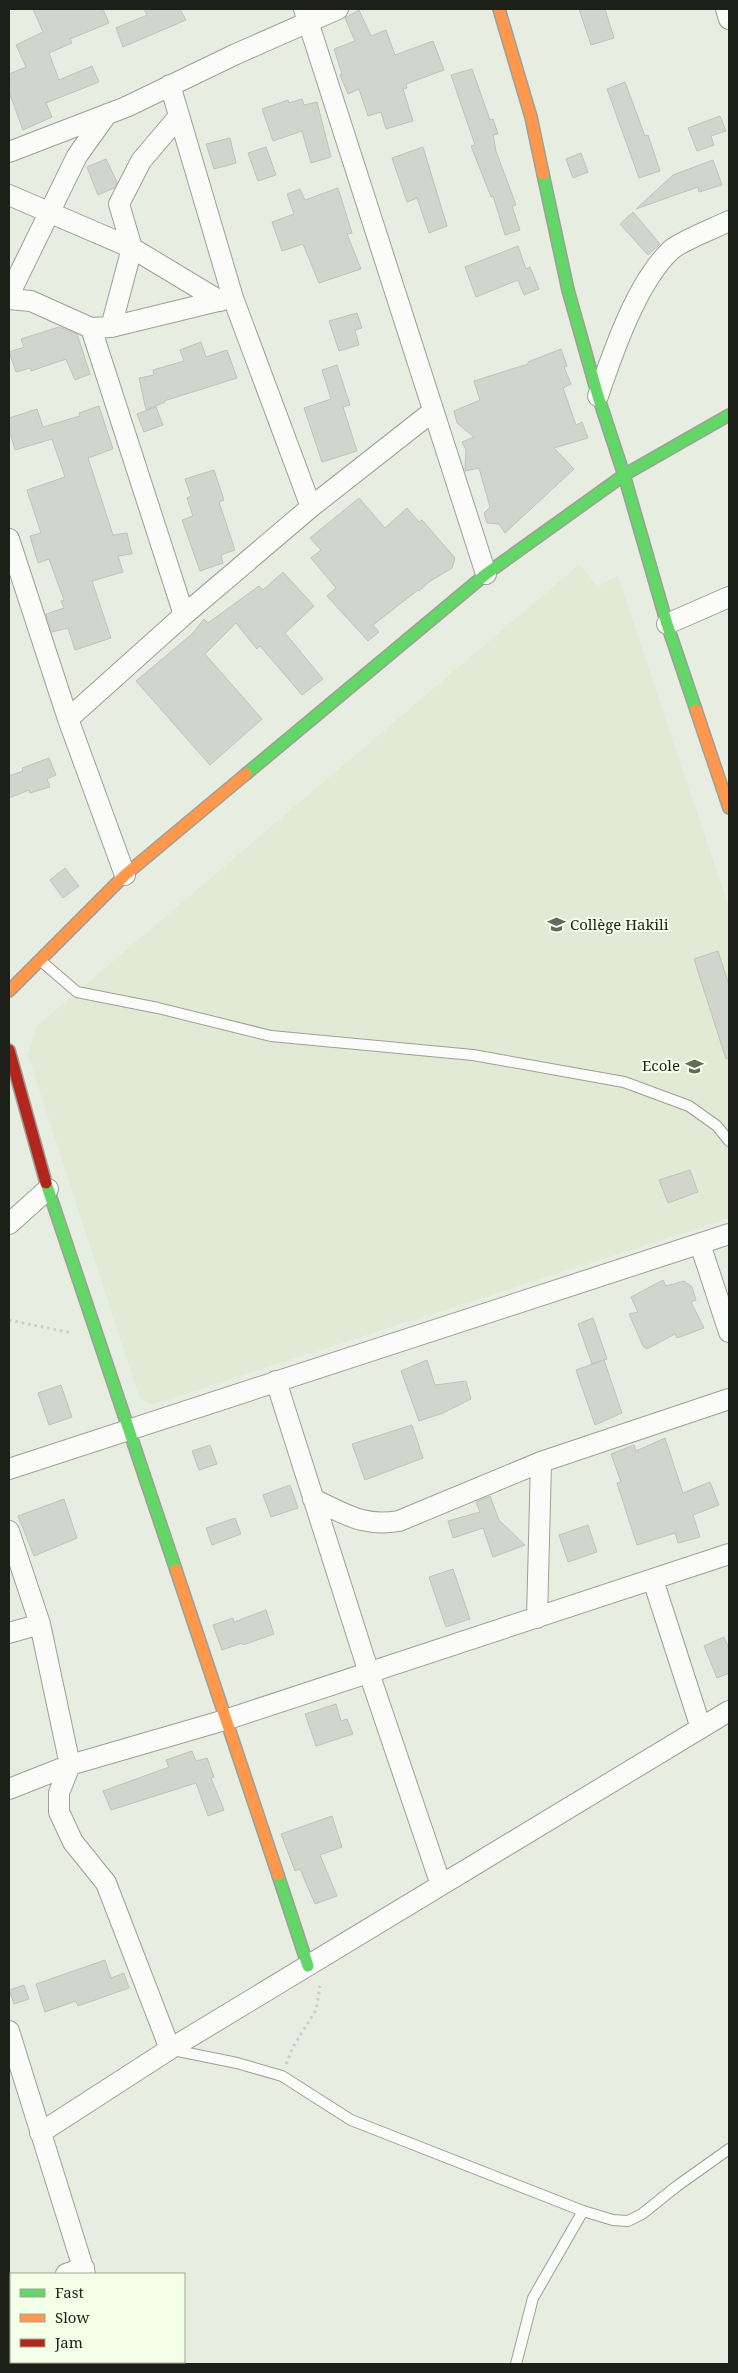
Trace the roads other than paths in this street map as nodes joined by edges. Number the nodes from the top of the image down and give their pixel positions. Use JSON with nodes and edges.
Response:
{"nodes":[{"id":1,"x":338,"y":9,"type":"edge"},
{"id":2,"x":499,"y":9,"type":"edge"},
{"id":3,"x":726,"y":9,"type":"edge"},
{"id":4,"x":306,"y":15,"type":"edge"},
{"id":5,"x":729,"y":19,"type":"edge"},
{"id":6,"x":170,"y":86,"type":"junction"},
{"id":7,"x":107,"y":114,"type":"junction"},
{"id":8,"x":179,"y":116,"type":"junction"},
{"id":9,"x":9,"y":152,"type":"edge"},
{"id":10,"x":9,"y":195,"type":"edge"},
{"id":11,"x":51,"y":212,"type":"junction"},
{"id":12,"x":729,"y":221,"type":"edge"},
{"id":13,"x":132,"y":248,"type":"junction"},
{"id":14,"x":10,"y":290,"type":"edge"},
{"id":15,"x":227,"y":299,"type":"junction"},
{"id":16,"x":101,"y":327,"type":"junction"},
{"id":17,"x":598,"y":396,"type":"junction"},
{"id":18,"x":432,"y":412,"type":"junction"},
{"id":19,"x":729,"y":415,"type":"edge"},
{"id":20,"x":624,"y":475,"type":"junction"},
{"id":21,"x":312,"y":507,"type":"junction"},
{"id":22,"x":9,"y":539,"type":"edge"},
{"id":23,"x":486,"y":574,"type":"junction"},
{"id":24,"x":729,"y":597,"type":"edge"},
{"id":25,"x":184,"y":616,"type":"junction"},
{"id":26,"x":667,"y":624,"type":"junction"},
{"id":27,"x":68,"y":719,"type":"junction"},
{"id":28,"x":729,"y":808,"type":"edge"},
{"id":29,"x":125,"y":875,"type":"junction"},
{"id":30,"x":40,"y":960,"type":"junction"},
{"id":31,"x":9,"y":990,"type":"edge"},
{"id":32,"x":9,"y":1050,"type":"edge"},
{"id":33,"x":729,"y":1141,"type":"edge"},
{"id":34,"x":48,"y":1189,"type":"junction"},
{"id":35,"x":9,"y":1224,"type":"edge"},
{"id":36,"x":729,"y":1234,"type":"edge"},
{"id":37,"x":700,"y":1244,"type":"junction"},
{"id":38,"x":729,"y":1332,"type":"edge"},
{"id":39,"x":276,"y":1381,"type":"junction"},
{"id":40,"x":729,"y":1399,"type":"edge"},
{"id":41,"x":128,"y":1429,"type":"junction"},
{"id":42,"x":541,"y":1462,"type":"junction"},
{"id":43,"x":9,"y":1469,"type":"edge"},
{"id":44,"x":313,"y":1499,"type":"junction"},
{"id":45,"x":9,"y":1531,"type":"edge"},
{"id":46,"x":729,"y":1554,"type":"edge"},
{"id":47,"x":653,"y":1580,"type":"junction"},
{"id":48,"x":536,"y":1618,"type":"junction"},
{"id":49,"x":40,"y":1624,"type":"junction"},
{"id":50,"x":9,"y":1633,"type":"edge"},
{"id":51,"x":369,"y":1673,"type":"junction"},
{"id":52,"x":729,"y":1711,"type":"edge"},
{"id":53,"x":225,"y":1720,"type":"junction"},
{"id":54,"x":702,"y":1728,"type":"junction"},
{"id":55,"x":70,"y":1765,"type":"junction"},
{"id":56,"x":9,"y":1789,"type":"edge"},
{"id":57,"x":441,"y":1885,"type":"junction"},
{"id":58,"x":313,"y":1963,"type":"junction"},
{"id":59,"x":9,"y":2031,"type":"edge"},
{"id":60,"x":170,"y":2049,"type":"junction"},
{"id":61,"x":40,"y":2133,"type":"junction"},
{"id":62,"x":729,"y":2149,"type":"edge"},
{"id":63,"x":583,"y":2211,"type":"junction"},
{"id":64,"x":78,"y":2272,"type":"edge"},
{"id":65,"x":516,"y":2364,"type":"edge"}],
"edges":[{"from":1,"to":4,"type":"street"},
{"from":2,"to":17,"type":"street"},
{"from":3,"to":5,"type":"street"},
{"from":4,"to":6,"type":"street"},
{"from":4,"to":18,"type":"street"},
{"from":6,"to":7,"type":"street"},
{"from":6,"to":8,"type":"street"},
{"from":7,"to":9,"type":"street"},
{"from":7,"to":11,"type":"street"},
{"from":8,"to":13,"type":"street"},
{"from":8,"to":15,"type":"street"},
{"from":10,"to":11,"type":"street"},
{"from":11,"to":13,"type":"street"},
{"from":11,"to":14,"type":"street"},
{"from":12,"to":17,"type":"street"},
{"from":13,"to":15,"type":"street"},
{"from":13,"to":16,"type":"street"},
{"from":14,"to":16,"type":"street"},
{"from":15,"to":16,"type":"street"},
{"from":15,"to":21,"type":"street"},
{"from":16,"to":25,"type":"street"},
{"from":17,"to":20,"type":"street"},
{"from":18,"to":21,"type":"street"},
{"from":18,"to":23,"type":"street"},
{"from":19,"to":20,"type":"street"},
{"from":20,"to":23,"type":"street"},
{"from":20,"to":26,"type":"street"},
{"from":21,"to":25,"type":"street"},
{"from":22,"to":27,"type":"street"},
{"from":23,"to":29,"type":"street"},
{"from":24,"to":26,"type":"street"},
{"from":25,"to":27,"type":"street"},
{"from":26,"to":28,"type":"street"},
{"from":27,"to":29,"type":"street"},
{"from":29,"to":30,"type":"street"},
{"from":30,"to":31,"type":"street"},
{"from":30,"to":33,"type":"lane"},
{"from":32,"to":34,"type":"street"},
{"from":34,"to":35,"type":"street"},
{"from":34,"to":41,"type":"street"},
{"from":36,"to":37,"type":"street"},
{"from":37,"to":38,"type":"street"},
{"from":37,"to":39,"type":"street"},
{"from":39,"to":41,"type":"street"},
{"from":39,"to":44,"type":"street"},
{"from":40,"to":42,"type":"street"},
{"from":41,"to":43,"type":"street"},
{"from":41,"to":53,"type":"street"},
{"from":42,"to":44,"type":"street"},
{"from":42,"to":48,"type":"street"},
{"from":44,"to":51,"type":"street"},
{"from":45,"to":49,"type":"street"},
{"from":46,"to":47,"type":"street"},
{"from":47,"to":48,"type":"street"},
{"from":47,"to":54,"type":"street"},
{"from":48,"to":51,"type":"street"},
{"from":49,"to":50,"type":"street"},
{"from":49,"to":55,"type":"street"},
{"from":51,"to":53,"type":"street"},
{"from":51,"to":57,"type":"street"},
{"from":52,"to":54,"type":"street"},
{"from":53,"to":55,"type":"street"},
{"from":53,"to":58,"type":"street"},
{"from":54,"to":57,"type":"street"},
{"from":55,"to":56,"type":"street"},
{"from":55,"to":60,"type":"street"},
{"from":57,"to":58,"type":"street"},
{"from":58,"to":60,"type":"street"},
{"from":59,"to":61,"type":"street"},
{"from":60,"to":61,"type":"street"},
{"from":60,"to":63,"type":"lane"},
{"from":61,"to":64,"type":"street"},
{"from":62,"to":63,"type":"lane"},
{"from":63,"to":65,"type":"lane"}]}
